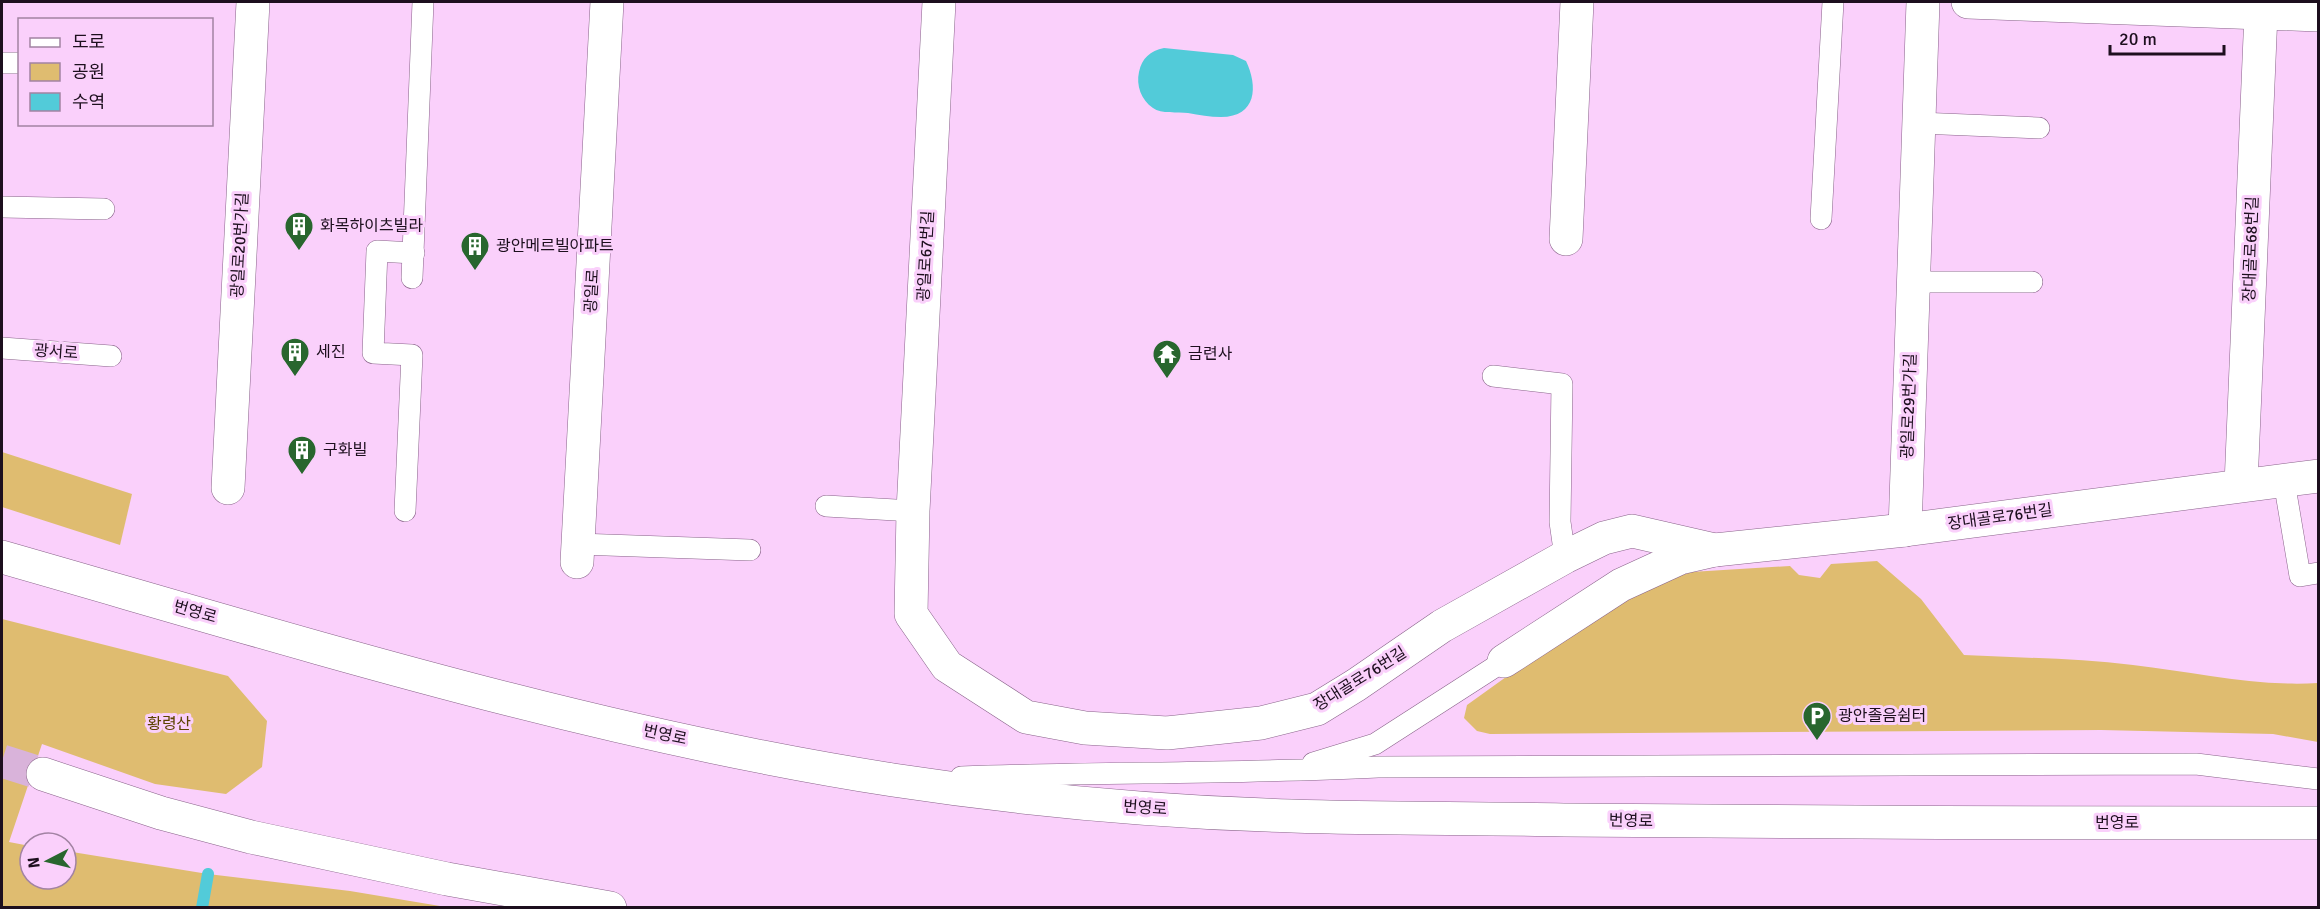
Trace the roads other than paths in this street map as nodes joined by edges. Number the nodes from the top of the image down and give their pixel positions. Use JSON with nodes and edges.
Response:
{"nodes":[{"id":1,"x":253,"y":2,"type":"edge"},
{"id":2,"x":423,"y":2,"type":"edge"},
{"id":3,"x":607,"y":2,"type":"edge"},
{"id":4,"x":939,"y":2,"type":"edge"},
{"id":5,"x":1577,"y":2,"type":"edge"},
{"id":6,"x":1833,"y":2,"type":"edge"},
{"id":7,"x":1923,"y":2,"type":"edge"},
{"id":8,"x":1968,"y":2,"type":"edge"},
{"id":9,"x":2261,"y":13,"type":"junction"},
{"id":10,"x":2319,"y":15,"type":"edge"},
{"id":11,"x":2,"y":63,"type":"edge"},
{"id":12,"x":18,"y":63,"type":"edge"},
{"id":13,"x":1919,"y":123,"type":"junction"},
{"id":14,"x":2039,"y":128,"type":"dead end"},
{"id":15,"x":2,"y":207,"type":"edge"},
{"id":16,"x":104,"y":209,"type":"dead end"},
{"id":17,"x":1821,"y":219,"type":"dead end"},
{"id":18,"x":1566,"y":239,"type":"dead end"},
{"id":19,"x":414,"y":253,"type":"junction"},
{"id":20,"x":412,"y":278,"type":"dead end"},
{"id":21,"x":1913,"y":282,"type":"junction"},
{"id":22,"x":2032,"y":282,"type":"dead end"},
{"id":23,"x":2,"y":348,"type":"edge"},
{"id":24,"x":111,"y":356,"type":"dead end"},
{"id":25,"x":1493,"y":376,"type":"dead end"},
{"id":26,"x":2319,"y":476,"type":"edge"},
{"id":27,"x":2284,"y":481,"type":"junction"},
{"id":28,"x":2241,"y":485,"type":"junction"},
{"id":29,"x":228,"y":488,"type":"dead end"},
{"id":30,"x":826,"y":506,"type":"dead end"},
{"id":31,"x":405,"y":511,"type":"dead end"},
{"id":32,"x":913,"y":511,"type":"junction"},
{"id":33,"x":1905,"y":530,"type":"junction"},
{"id":34,"x":750,"y":550,"type":"dead end"},
{"id":35,"x":1715,"y":550,"type":"junction"},
{"id":36,"x":578,"y":553,"type":"joint"},
{"id":37,"x":2,"y":557,"type":"edge"},
{"id":38,"x":1565,"y":557,"type":"junction"},
{"id":39,"x":2319,"y":573,"type":"edge"},
{"id":40,"x":911,"y":614,"type":"joint"},
{"id":41,"x":1504,"y":661,"type":"joint"},
{"id":42,"x":1284,"y":772,"type":"junction"},
{"id":43,"x":43,"y":774,"type":"tunnel mouth"},
{"id":44,"x":2319,"y":779,"type":"edge"},
{"id":45,"x":893,"y":780,"type":"junction"},
{"id":46,"x":2319,"y":823,"type":"edge"},
{"id":47,"x":610,"y":908,"type":"edge"}],
"edges":[{"from":1,"to":29,"type":"main road","name":"광일로20번가길"},
{"from":2,"to":19,"type":"lane"},
{"from":3,"to":36,"type":"main road","name":"광일로"},
{"from":4,"to":32,"type":"main road","name":"광일로67번길"},
{"from":5,"to":18,"type":"main road"},
{"from":6,"to":17,"type":"lane"},
{"from":7,"to":13,"type":"main road","name":"광일로29번가길"},
{"from":8,"to":9,"type":"main road"},
{"from":9,"to":10,"type":"main road"},
{"from":9,"to":28,"type":"main road","name":"장대골로68번길"},
{"from":11,"to":12,"type":"lane"},
{"from":13,"to":14,"type":"lane"},
{"from":13,"to":21,"type":"main road","name":"광일로29번가길"},
{"from":15,"to":16,"type":"lane"},
{"from":19,"to":20,"type":"lane"},
{"from":19,"to":31,"type":"lane"},
{"from":21,"to":22,"type":"lane"},
{"from":21,"to":33,"type":"main road","name":"광일로29번가길"},
{"from":23,"to":24,"type":"lane","name":"광서로"},
{"from":25,"to":38,"type":"lane"},
{"from":26,"to":27,"type":"main road","name":"장대골로76번길"},
{"from":27,"to":28,"type":"main road","name":"장대골로76번길"},
{"from":27,"to":39,"type":"lane"},
{"from":28,"to":33,"type":"main road","name":"장대골로76번길"},
{"from":30,"to":32,"type":"lane"},
{"from":32,"to":40,"type":"main road","name":"광일로67번길"},
{"from":33,"to":35,"type":"main road","name":"장대골로76번길"},
{"from":34,"to":36,"type":"lane","name":"광일로"},
{"from":35,"to":38,"type":"main road","name":"장대골로76번길"},
{"from":35,"to":41,"type":"main road","name":"장대골로76번길"},
{"from":37,"to":45,"type":"main road","name":"번영로"},
{"from":38,"to":40,"type":"main road","name":"장대골로76번길"},
{"from":41,"to":42,"type":"lane"},
{"from":42,"to":44,"type":"lane"},
{"from":42,"to":45,"type":"lane"},
{"from":43,"to":47,"type":"main road"},
{"from":45,"to":46,"type":"main road","name":"번영로"}]}
